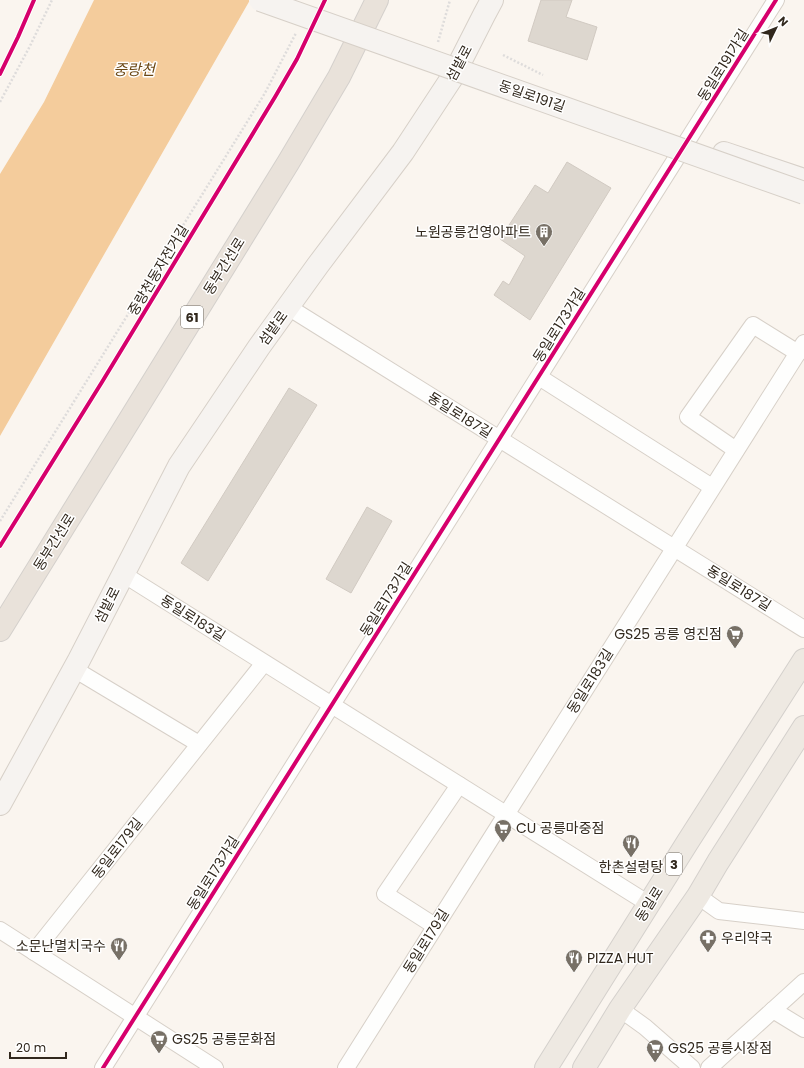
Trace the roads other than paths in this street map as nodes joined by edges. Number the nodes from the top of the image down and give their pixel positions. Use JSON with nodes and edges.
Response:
{"nodes":[{"id":1,"x":260,"y":0,"type":"edge"},
{"id":2,"x":377,"y":0,"type":"edge"},
{"id":3,"x":492,"y":0,"type":"edge"},
{"id":4,"x":776,"y":0,"type":"edge"},
{"id":5,"x":457,"y":68,"type":"junction"},
{"id":6,"x":683,"y":149,"type":"junction"},
{"id":7,"x":804,"y":180,"type":"edge"},
{"id":8,"x":804,"y":193,"type":"edge"},
{"id":9,"x":804,"y":203,"type":"edge"},
{"id":10,"x":288,"y":307,"type":"junction"},
{"id":11,"x":801,"y":348,"type":"edge"},
{"id":12,"x":538,"y":378,"type":"junction"},
{"id":13,"x":500,"y":439,"type":"junction"},
{"id":14,"x":736,"y":450,"type":"junction"},
{"id":15,"x":712,"y":487,"type":"junction"},
{"id":16,"x":674,"y":548,"type":"junction"},
{"id":17,"x":123,"y":574,"type":"junction"},
{"id":18,"x":804,"y":629,"type":"edge"},
{"id":19,"x":0,"y":630,"type":"edge"},
{"id":20,"x":804,"y":660,"type":"edge"},
{"id":21,"x":264,"y":663,"type":"junction"},
{"id":22,"x":74,"y":669,"type":"junction"},
{"id":23,"x":332,"y":705,"type":"junction"},
{"id":24,"x":801,"y":738,"type":"edge"},
{"id":25,"x":199,"y":744,"type":"junction"},
{"id":26,"x":460,"y":785,"type":"junction"},
{"id":27,"x":0,"y":804,"type":"edge"},
{"id":28,"x":506,"y":814,"type":"junction"},
{"id":29,"x":698,"y":896,"type":"junction"},
{"id":30,"x":649,"y":904,"type":"junction"},
{"id":31,"x":804,"y":922,"type":"edge"},
{"id":32,"x":435,"y":926,"type":"junction"},
{"id":33,"x":0,"y":930,"type":"edge"},
{"id":34,"x":34,"y":952,"type":"junction"},
{"id":35,"x":804,"y":982,"type":"edge"},
{"id":36,"x":620,"y":1009,"type":"junction"},
{"id":37,"x":773,"y":1010,"type":"junction"},
{"id":38,"x":135,"y":1017,"type":"junction"},
{"id":39,"x":804,"y":1029,"type":"edge"},
{"id":40,"x":103,"y":1068,"type":"edge"},
{"id":41,"x":215,"y":1068,"type":"edge"},
{"id":42,"x":346,"y":1068,"type":"edge"},
{"id":43,"x":546,"y":1068,"type":"edge"},
{"id":44,"x":584,"y":1068,"type":"edge"},
{"id":45,"x":692,"y":1068,"type":"edge"},
{"id":46,"x":709,"y":1068,"type":"edge"}],
"edges":[{"from":1,"to":8,"type":"main road","name":"동일로191길","bridge":true},
{"from":2,"to":19,"type":"highway","name":"동부간선로","number":"61"},
{"from":3,"to":5,"type":"main road","name":"섬밭로"},
{"from":4,"to":6,"type":"street","name":"동일로191가길"},
{"from":5,"to":6,"type":"main road","name":"동일로191길"},
{"from":5,"to":10,"type":"main road","name":"섬밭로"},
{"from":6,"to":7,"type":"main road","name":"동일로191길"},
{"from":6,"to":9,"type":"main road","name":"동일로191길"},
{"from":6,"to":12,"type":"street","name":"동일로173가길"},
{"from":10,"to":13,"type":"street","name":"동일로187길"},
{"from":10,"to":17,"type":"main road","name":"섬밭로"},
{"from":11,"to":14,"type":"street"},
{"from":11,"to":14,"type":"street"},
{"from":12,"to":13,"type":"street","name":"동일로173가길"},
{"from":12,"to":15,"type":"street","name":"동일로173가길"},
{"from":13,"to":16,"type":"street","name":"동일로187길"},
{"from":13,"to":23,"type":"street","name":"동일로173가길"},
{"from":14,"to":15,"type":"street"},
{"from":15,"to":16,"type":"street"},
{"from":16,"to":18,"type":"street","name":"동일로187길"},
{"from":16,"to":28,"type":"street","name":"동일로183길"},
{"from":17,"to":21,"type":"street","name":"동일로183길"},
{"from":17,"to":22,"type":"main road","name":"섬밭로"},
{"from":20,"to":30,"type":"main road","name":"동일로","number":"3"},
{"from":21,"to":23,"type":"street","name":"동일로183길"},
{"from":21,"to":25,"type":"street"},
{"from":22,"to":25,"type":"street"},
{"from":22,"to":27,"type":"main road","name":"섬밭로"},
{"from":23,"to":26,"type":"street","name":"동일로183길"},
{"from":23,"to":38,"type":"street","name":"동일로173가길"},
{"from":24,"to":29,"type":"main road"},
{"from":25,"to":34,"type":"street","name":"동일로179길"},
{"from":26,"to":28,"type":"street","name":"동일로183길"},
{"from":26,"to":32,"type":"street"},
{"from":28,"to":30,"type":"street","name":"동일로183길"},
{"from":28,"to":32,"type":"street","name":"동일로179길"},
{"from":29,"to":31,"type":"street"},
{"from":29,"to":36,"type":"main road"},
{"from":30,"to":43,"type":"main road","name":"동일로","number":"3"},
{"from":32,"to":42,"type":"street","name":"동일로179길"},
{"from":33,"to":34,"type":"street"},
{"from":34,"to":38,"type":"street"},
{"from":35,"to":37,"type":"street"},
{"from":36,"to":44,"type":"main road"},
{"from":36,"to":45,"type":"street"},
{"from":37,"to":39,"type":"street"},
{"from":37,"to":46,"type":"street"},
{"from":38,"to":40,"type":"street","name":"동일로173가길"},
{"from":38,"to":41,"type":"street"}]}
